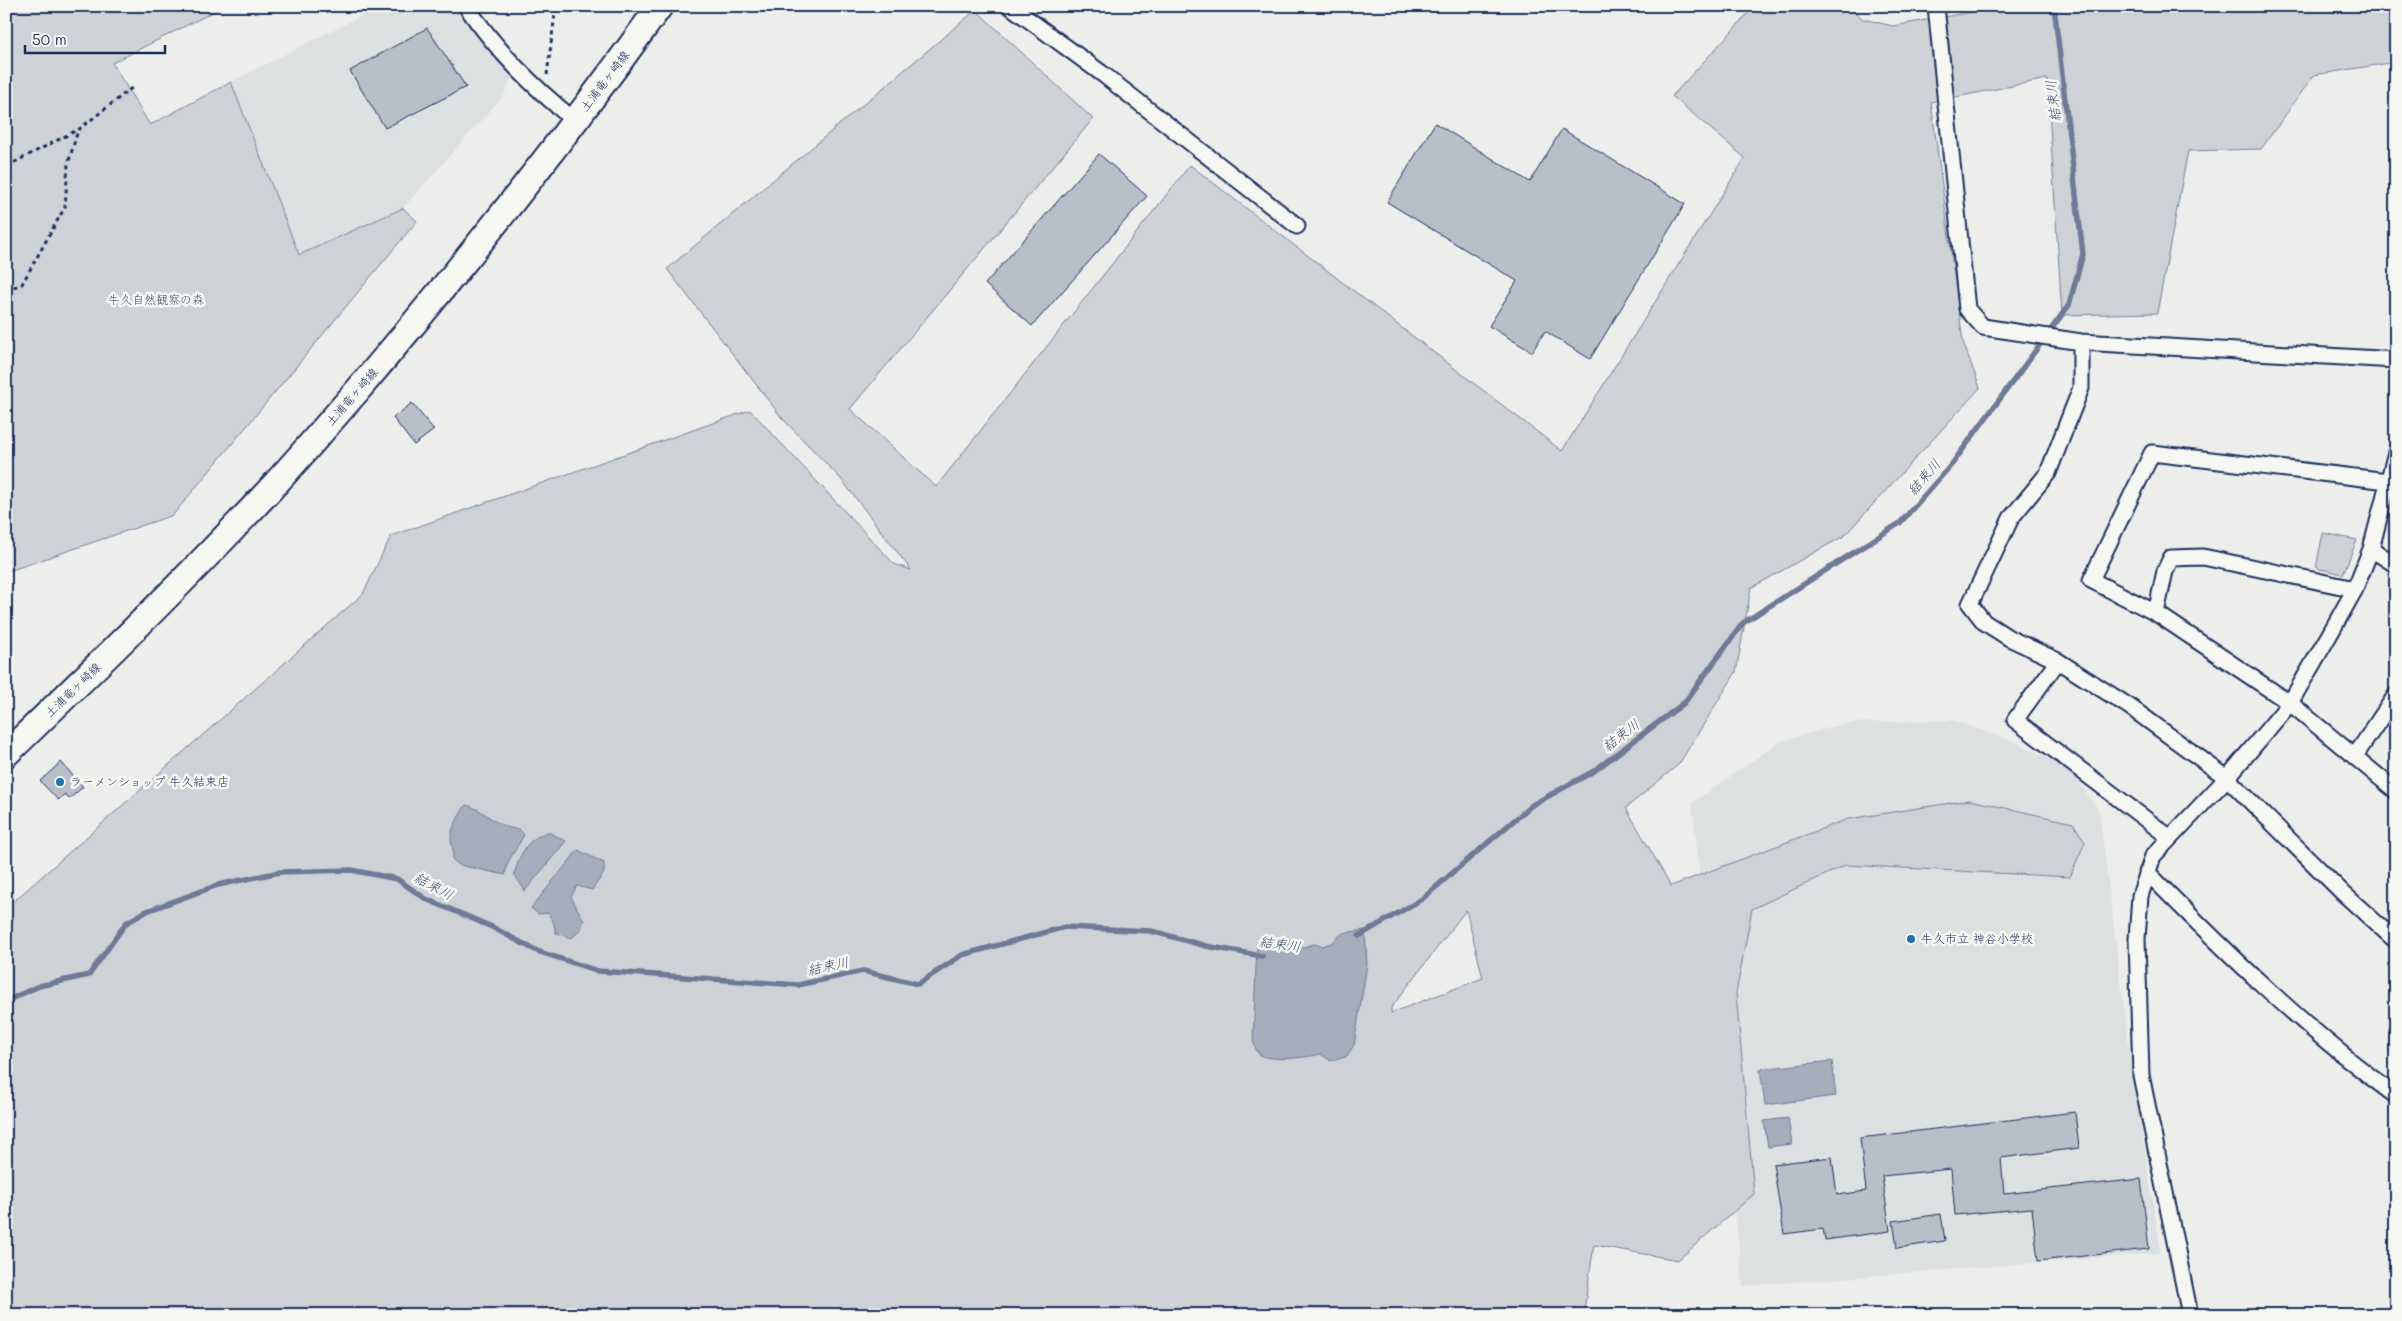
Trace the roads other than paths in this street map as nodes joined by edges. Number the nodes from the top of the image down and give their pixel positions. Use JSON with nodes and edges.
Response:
{"nodes":[{"id":1,"x":466,"y":6,"type":"edge"},
{"id":2,"x":660,"y":6,"type":"edge"},
{"id":3,"x":1010,"y":6,"type":"edge"},
{"id":4,"x":1936,"y":6,"type":"edge"},
{"id":5,"x":575,"y":121,"type":"junction"},
{"id":6,"x":1297,"y":226,"type":"dead end"},
{"id":7,"x":2081,"y":342,"type":"junction"},
{"id":8,"x":2396,"y":360,"type":"edge"},
{"id":9,"x":2395,"y":456,"type":"edge"},
{"id":10,"x":2388,"y":481,"type":"junction"},
{"id":11,"x":2372,"y":550,"type":"junction"},
{"id":12,"x":2396,"y":565,"type":"edge"},
{"id":13,"x":2355,"y":589,"type":"junction"},
{"id":14,"x":2156,"y":612,"type":"junction"},
{"id":15,"x":2058,"y":661,"type":"junction"},
{"id":16,"x":2396,"y":695,"type":"edge"},
{"id":17,"x":2290,"y":703,"type":"junction"},
{"id":18,"x":6,"y":754,"type":"edge"},
{"id":19,"x":2355,"y":756,"type":"junction"},
{"id":20,"x":2227,"y":778,"type":"junction"},
{"id":21,"x":2396,"y":791,"type":"edge"},
{"id":22,"x":2169,"y":837,"type":"junction"},
{"id":23,"x":2147,"y":872,"type":"junction"},
{"id":24,"x":2396,"y":940,"type":"edge"},
{"id":25,"x":2396,"y":1096,"type":"edge"},
{"id":26,"x":2190,"y":1315,"type":"edge"}],
"edges":[{"from":1,"to":5,"type":"street"},
{"from":2,"to":5,"type":"main road","name":"土浦竜ヶ崎線"},
{"from":3,"to":6,"type":"street"},
{"from":4,"to":7,"type":"street"},
{"from":5,"to":18,"type":"main road","name":"土浦竜ヶ崎線"},
{"from":7,"to":8,"type":"street"},
{"from":7,"to":15,"type":"street"},
{"from":9,"to":10,"type":"street"},
{"from":10,"to":11,"type":"street"},
{"from":10,"to":14,"type":"street"},
{"from":11,"to":12,"type":"street"},
{"from":11,"to":13,"type":"street"},
{"from":13,"to":14,"type":"street"},
{"from":13,"to":17,"type":"street"},
{"from":14,"to":17,"type":"street"},
{"from":15,"to":20,"type":"street"},
{"from":15,"to":22,"type":"street"},
{"from":16,"to":19,"type":"street"},
{"from":17,"to":19,"type":"street"},
{"from":17,"to":20,"type":"street"},
{"from":19,"to":21,"type":"street"},
{"from":20,"to":22,"type":"street"},
{"from":20,"to":24,"type":"street"},
{"from":22,"to":23,"type":"street"},
{"from":23,"to":25,"type":"street"},
{"from":23,"to":26,"type":"street"}]}
